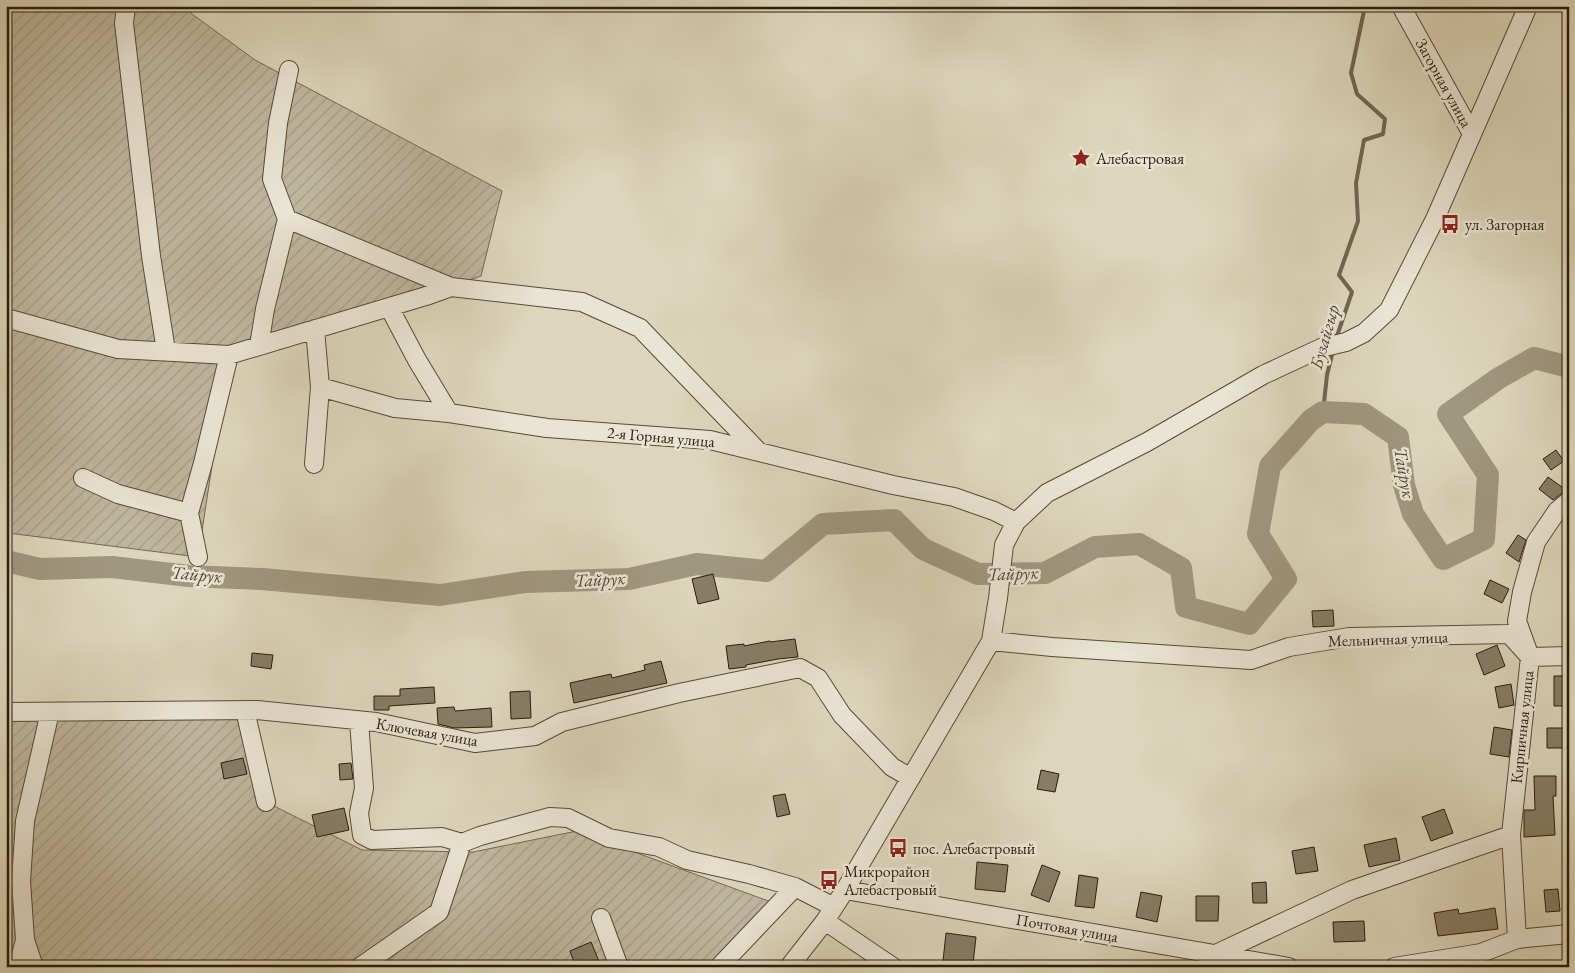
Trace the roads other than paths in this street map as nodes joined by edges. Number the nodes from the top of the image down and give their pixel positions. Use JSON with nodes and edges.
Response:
{"nodes":[{"id":1,"x":126,"y":6,"type":"edge"},
{"id":2,"x":1401,"y":6,"type":"edge"},
{"id":3,"x":1528,"y":6,"type":"edge"},
{"id":4,"x":289,"y":70,"type":"dead end"},
{"id":5,"x":1472,"y":134,"type":"junction"},
{"id":6,"x":287,"y":219,"type":"junction"},
{"id":7,"x":451,"y":287,"type":"junction"},
{"id":8,"x":389,"y":307,"type":"junction"},
{"id":9,"x":6,"y":318,"type":"edge"},
{"id":10,"x":315,"y":329,"type":"junction"},
{"id":11,"x":259,"y":346,"type":"junction"},
{"id":12,"x":166,"y":351,"type":"junction"},
{"id":13,"x":229,"y":355,"type":"junction"},
{"id":14,"x":320,"y":387,"type":"junction"},
{"id":15,"x":449,"y":413,"type":"junction"},
{"id":16,"x":759,"y":452,"type":"junction"},
{"id":17,"x":314,"y":464,"type":"dead end"},
{"id":18,"x":83,"y":478,"type":"dead end"},
{"id":19,"x":1569,"y":501,"type":"edge"},
{"id":20,"x":189,"y":513,"type":"junction"},
{"id":21,"x":1016,"y":522,"type":"junction"},
{"id":22,"x":198,"y":557,"type":"dead end"},
{"id":23,"x":991,"y":641,"type":"junction"},
{"id":24,"x":1569,"y":656,"type":"edge"},
{"id":25,"x":1530,"y":657,"type":"junction"},
{"id":26,"x":245,"y":710,"type":"junction"},
{"id":27,"x":6,"y":712,"type":"edge"},
{"id":28,"x":50,"y":712,"type":"junction"},
{"id":29,"x":359,"y":721,"type":"junction"},
{"id":30,"x":910,"y":778,"type":"junction"},
{"id":31,"x":266,"y":802,"type":"dead end"},
{"id":32,"x":1511,"y":834,"type":"junction"},
{"id":33,"x":462,"y":843,"type":"junction"},
{"id":34,"x":795,"y":887,"type":"junction"},
{"id":35,"x":845,"y":890,"type":"junction"},
{"id":36,"x":829,"y":914,"type":"junction"},
{"id":37,"x":601,"y":918,"type":"dead end"},
{"id":38,"x":1569,"y":934,"type":"edge"},
{"id":39,"x":25,"y":940,"type":"junction"},
{"id":40,"x":1517,"y":940,"type":"junction"},
{"id":41,"x":1218,"y":953,"type":"junction"},
{"id":42,"x":1482,"y":960,"type":"edge"},
{"id":43,"x":18,"y":967,"type":"edge"},
{"id":44,"x":34,"y":967,"type":"edge"},
{"id":45,"x":360,"y":967,"type":"edge"},
{"id":46,"x":619,"y":967,"type":"edge"},
{"id":47,"x":719,"y":967,"type":"edge"},
{"id":48,"x":789,"y":967,"type":"edge"},
{"id":49,"x":893,"y":967,"type":"edge"},
{"id":50,"x":1289,"y":967,"type":"edge"},
{"id":51,"x":1394,"y":967,"type":"edge"}],
"edges":[{"from":1,"to":12,"type":"street"},
{"from":2,"to":5,"type":"street","name":"Загорная улица"},
{"from":3,"to":5,"type":"street"},
{"from":4,"to":6,"type":"street"},
{"from":5,"to":21,"type":"street"},
{"from":6,"to":7,"type":"street"},
{"from":6,"to":11,"type":"street"},
{"from":7,"to":8,"type":"street"},
{"from":7,"to":16,"type":"street"},
{"from":8,"to":10,"type":"street"},
{"from":8,"to":15,"type":"street"},
{"from":9,"to":12,"type":"street"},
{"from":10,"to":11,"type":"street"},
{"from":10,"to":14,"type":"street"},
{"from":11,"to":13,"type":"street"},
{"from":12,"to":13,"type":"street"},
{"from":13,"to":20,"type":"street"},
{"from":14,"to":15,"type":"street","name":"2-я Горная улица"},
{"from":14,"to":17,"type":"street"},
{"from":15,"to":16,"type":"street","name":"2-я Горная улица"},
{"from":16,"to":21,"type":"street","name":"2-я Горная улица"},
{"from":18,"to":20,"type":"street"},
{"from":19,"to":25,"type":"street","name":"Кирпичная улица"},
{"from":20,"to":22,"type":"street"},
{"from":21,"to":23,"type":"street"},
{"from":23,"to":25,"type":"street","name":"Мельничная улица"},
{"from":23,"to":30,"type":"street"},
{"from":24,"to":25,"type":"street"},
{"from":25,"to":32,"type":"street","name":"Кирпичная улица"},
{"from":26,"to":28,"type":"street","name":"Ключевая улица"},
{"from":26,"to":29,"type":"street","name":"Ключевая улица"},
{"from":26,"to":31,"type":"street"},
{"from":27,"to":28,"type":"street","name":"Ключевая улица"},
{"from":28,"to":39,"type":"street"},
{"from":29,"to":30,"type":"street","name":"Ключевая улица"},
{"from":29,"to":33,"type":"street"},
{"from":30,"to":35,"type":"street"},
{"from":32,"to":40,"type":"street","name":"Кирпичная улица"},
{"from":32,"to":41,"type":"street"},
{"from":33,"to":34,"type":"street"},
{"from":33,"to":45,"type":"street"},
{"from":34,"to":36,"type":"street"},
{"from":34,"to":47,"type":"street"},
{"from":35,"to":36,"type":"street"},
{"from":35,"to":41,"type":"street","name":"Почтовая улица"},
{"from":36,"to":48,"type":"street"},
{"from":36,"to":49,"type":"street"},
{"from":37,"to":46,"type":"street"},
{"from":38,"to":40,"type":"street"},
{"from":39,"to":43,"type":"street"},
{"from":39,"to":44,"type":"street"},
{"from":40,"to":42,"type":"street"},
{"from":41,"to":50,"type":"street","name":"Почтовая улица"},
{"from":42,"to":51,"type":"street"}]}
